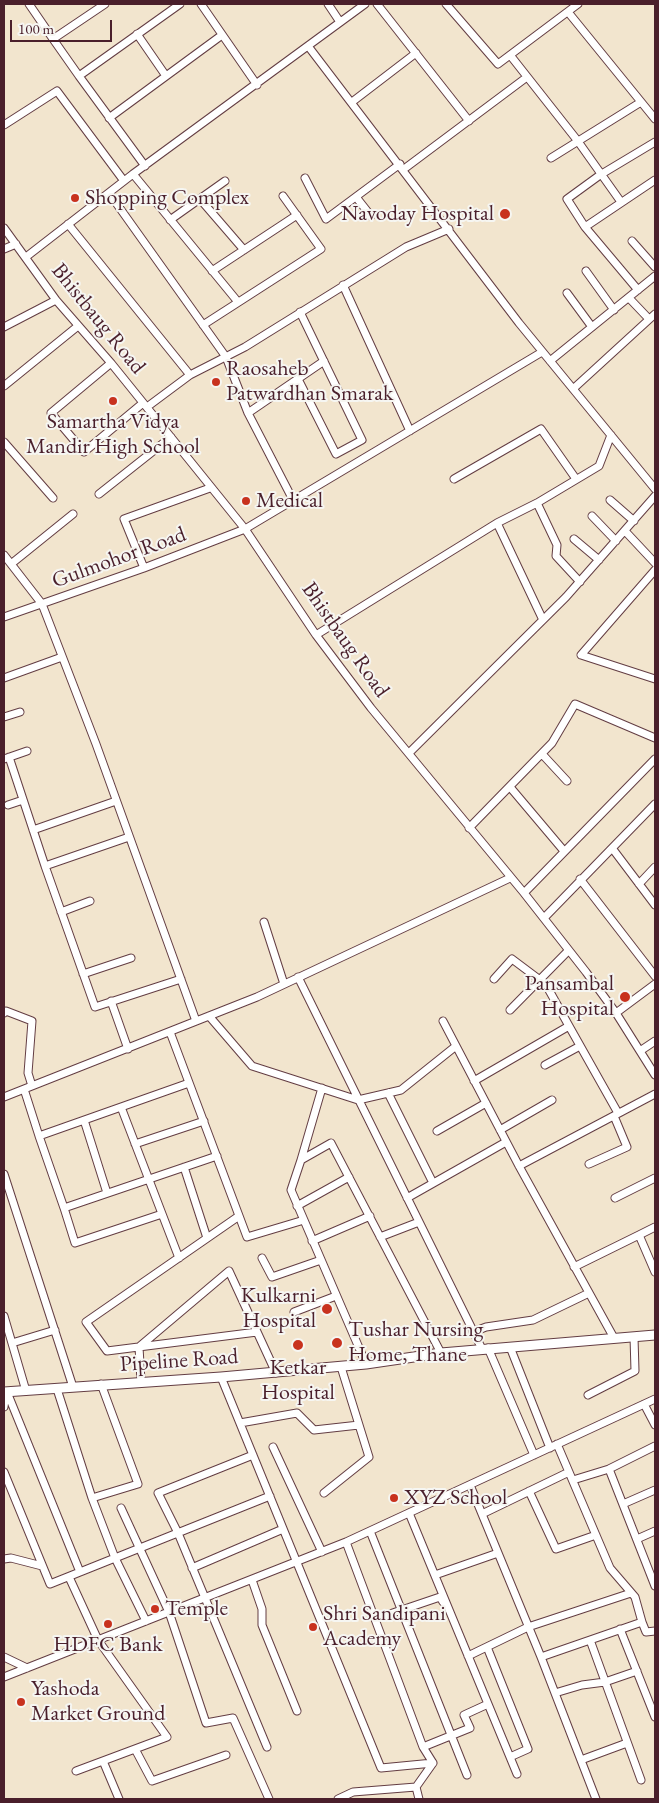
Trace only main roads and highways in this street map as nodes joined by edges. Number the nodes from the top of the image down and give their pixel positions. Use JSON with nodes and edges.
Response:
{"nodes":[{"id":1,"x":655,"y":1335,"type":"edge"},
{"id":2,"x":5,"y":1392,"type":"edge"}],
"edges":[{"from":1,"to":2,"type":"main road","name":"Pipeline Road"}]}
